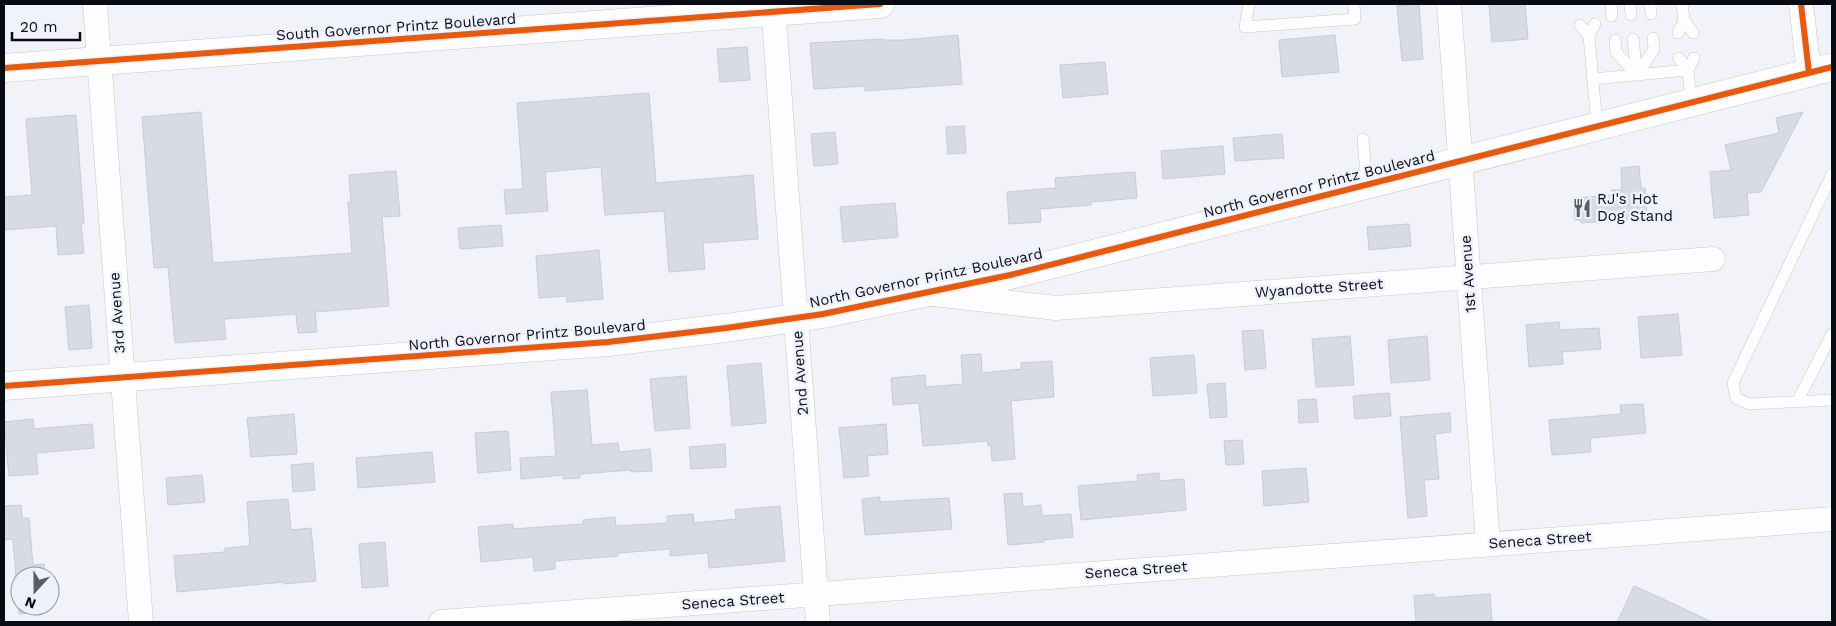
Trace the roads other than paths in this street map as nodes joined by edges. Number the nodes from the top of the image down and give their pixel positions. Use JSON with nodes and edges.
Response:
{"nodes":[{"id":1,"x":95,"y":4,"type":"edge"},
{"id":2,"x":880,"y":4,"type":"edge"},
{"id":3,"x":1249,"y":4,"type":"edge"},
{"id":4,"x":1354,"y":4,"type":"edge"},
{"id":5,"x":1449,"y":4,"type":"edge"},
{"id":6,"x":1612,"y":4,"type":"edge"},
{"id":7,"x":1682,"y":4,"type":"edge"},
{"id":8,"x":1801,"y":4,"type":"edge"},
{"id":9,"x":773,"y":8,"type":"edge"},
{"id":10,"x":1612,"y":16,"type":"dead end"},
{"id":11,"x":1684,"y":20,"type":"junction"},
{"id":12,"x":1595,"y":24,"type":"dead end"},
{"id":13,"x":1580,"y":25,"type":"dead end"},
{"id":14,"x":1693,"y":32,"type":"dead end"},
{"id":15,"x":1678,"y":33,"type":"dead end"},
{"id":16,"x":1589,"y":36,"type":"junction"},
{"id":17,"x":1653,"y":38,"type":"dead end"},
{"id":18,"x":1633,"y":39,"type":"dead end"},
{"id":19,"x":1615,"y":40,"type":"dead end"},
{"id":20,"x":1679,"y":58,"type":"dead end"},
{"id":21,"x":1694,"y":58,"type":"dead end"},
{"id":22,"x":99,"y":61,"type":"junction"},
{"id":23,"x":1822,"y":66,"type":"edge"},
{"id":24,"x":4,"y":68,"type":"edge"},
{"id":25,"x":1688,"y":70,"type":"junction"},
{"id":26,"x":1637,"y":75,"type":"junction"},
{"id":27,"x":1593,"y":79,"type":"junction"},
{"id":28,"x":1691,"y":102,"type":"junction"},
{"id":29,"x":1597,"y":126,"type":"junction"},
{"id":30,"x":1363,"y":139,"type":"dead end"},
{"id":31,"x":1460,"y":161,"type":"junction"},
{"id":32,"x":1832,"y":174,"type":"edge"},
{"id":33,"x":1367,"y":184,"type":"junction"},
{"id":34,"x":1713,"y":259,"type":"dead end"},
{"id":35,"x":1468,"y":277,"type":"junction"},
{"id":36,"x":925,"y":293,"type":"junction"},
{"id":37,"x":796,"y":318,"type":"junction"},
{"id":38,"x":1832,"y":334,"type":"edge"},
{"id":39,"x":122,"y":378,"type":"junction"},
{"id":40,"x":4,"y":386,"type":"edge"},
{"id":41,"x":1832,"y":400,"type":"edge"},
{"id":42,"x":1797,"y":402,"type":"junction"},
{"id":43,"x":1832,"y":519,"type":"edge"},
{"id":44,"x":1488,"y":544,"type":"junction"},
{"id":45,"x":816,"y":594,"type":"junction"},
{"id":46,"x":141,"y":622,"type":"edge"},
{"id":47,"x":441,"y":622,"type":"edge"},
{"id":48,"x":818,"y":622,"type":"edge"}],
"edges":[{"from":1,"to":22,"type":"street","name":"3rd Avenue"},
{"from":2,"to":9,"type":"main road","name":"South Governor Printz Boulevard"},
{"from":3,"to":4,"type":"lane"},
{"from":5,"to":31,"type":"street","name":"1st Avenue"},
{"from":6,"to":10,"type":"lane"},
{"from":7,"to":11,"type":"lane"},
{"from":8,"to":23,"type":"street"},
{"from":9,"to":22,"type":"main road","name":"South Governor Printz Boulevard"},
{"from":9,"to":37,"type":"street","name":"2nd Avenue"},
{"from":11,"to":14,"type":"lane"},
{"from":11,"to":15,"type":"lane"},
{"from":12,"to":16,"type":"lane"},
{"from":13,"to":16,"type":"lane"},
{"from":16,"to":27,"type":"lane"},
{"from":17,"to":26,"type":"lane"},
{"from":18,"to":26,"type":"lane"},
{"from":19,"to":26,"type":"lane"},
{"from":20,"to":25,"type":"lane"},
{"from":21,"to":25,"type":"lane"},
{"from":22,"to":24,"type":"main road","name":"South Governor Printz Boulevard"},
{"from":22,"to":39,"type":"street","name":"3rd Avenue"},
{"from":23,"to":28,"type":"main road","name":"North Governor Printz Boulevard"},
{"from":25,"to":26,"type":"lane"},
{"from":25,"to":28,"type":"lane"},
{"from":26,"to":27,"type":"lane"},
{"from":27,"to":29,"type":"lane"},
{"from":28,"to":29,"type":"main road","name":"North Governor Printz Boulevard"},
{"from":29,"to":31,"type":"main road","name":"North Governor Printz Boulevard"},
{"from":30,"to":33,"type":"lane"},
{"from":31,"to":33,"type":"main road","name":"North Governor Printz Boulevard"},
{"from":31,"to":35,"type":"street","name":"1st Avenue"},
{"from":32,"to":42,"type":"lane"},
{"from":33,"to":36,"type":"main road","name":"North Governor Printz Boulevard"},
{"from":34,"to":35,"type":"street","name":"Wyandotte Street"},
{"from":35,"to":36,"type":"street","name":"Wyandotte Street"},
{"from":35,"to":44,"type":"street","name":"1st Avenue"},
{"from":36,"to":37,"type":"main road","name":"North Governor Printz Boulevard"},
{"from":37,"to":39,"type":"main road","name":"North Governor Printz Boulevard"},
{"from":37,"to":45,"type":"street","name":"2nd Avenue"},
{"from":38,"to":42,"type":"lane"},
{"from":39,"to":40,"type":"main road","name":"North Governor Printz Boulevard"},
{"from":39,"to":46,"type":"street","name":"3rd Avenue"},
{"from":41,"to":42,"type":"lane"},
{"from":43,"to":44,"type":"street","name":"Seneca Street"},
{"from":44,"to":45,"type":"street","name":"Seneca Street"},
{"from":45,"to":47,"type":"street","name":"Seneca Street"},
{"from":45,"to":48,"type":"street","name":"2nd Avenue"}]}
